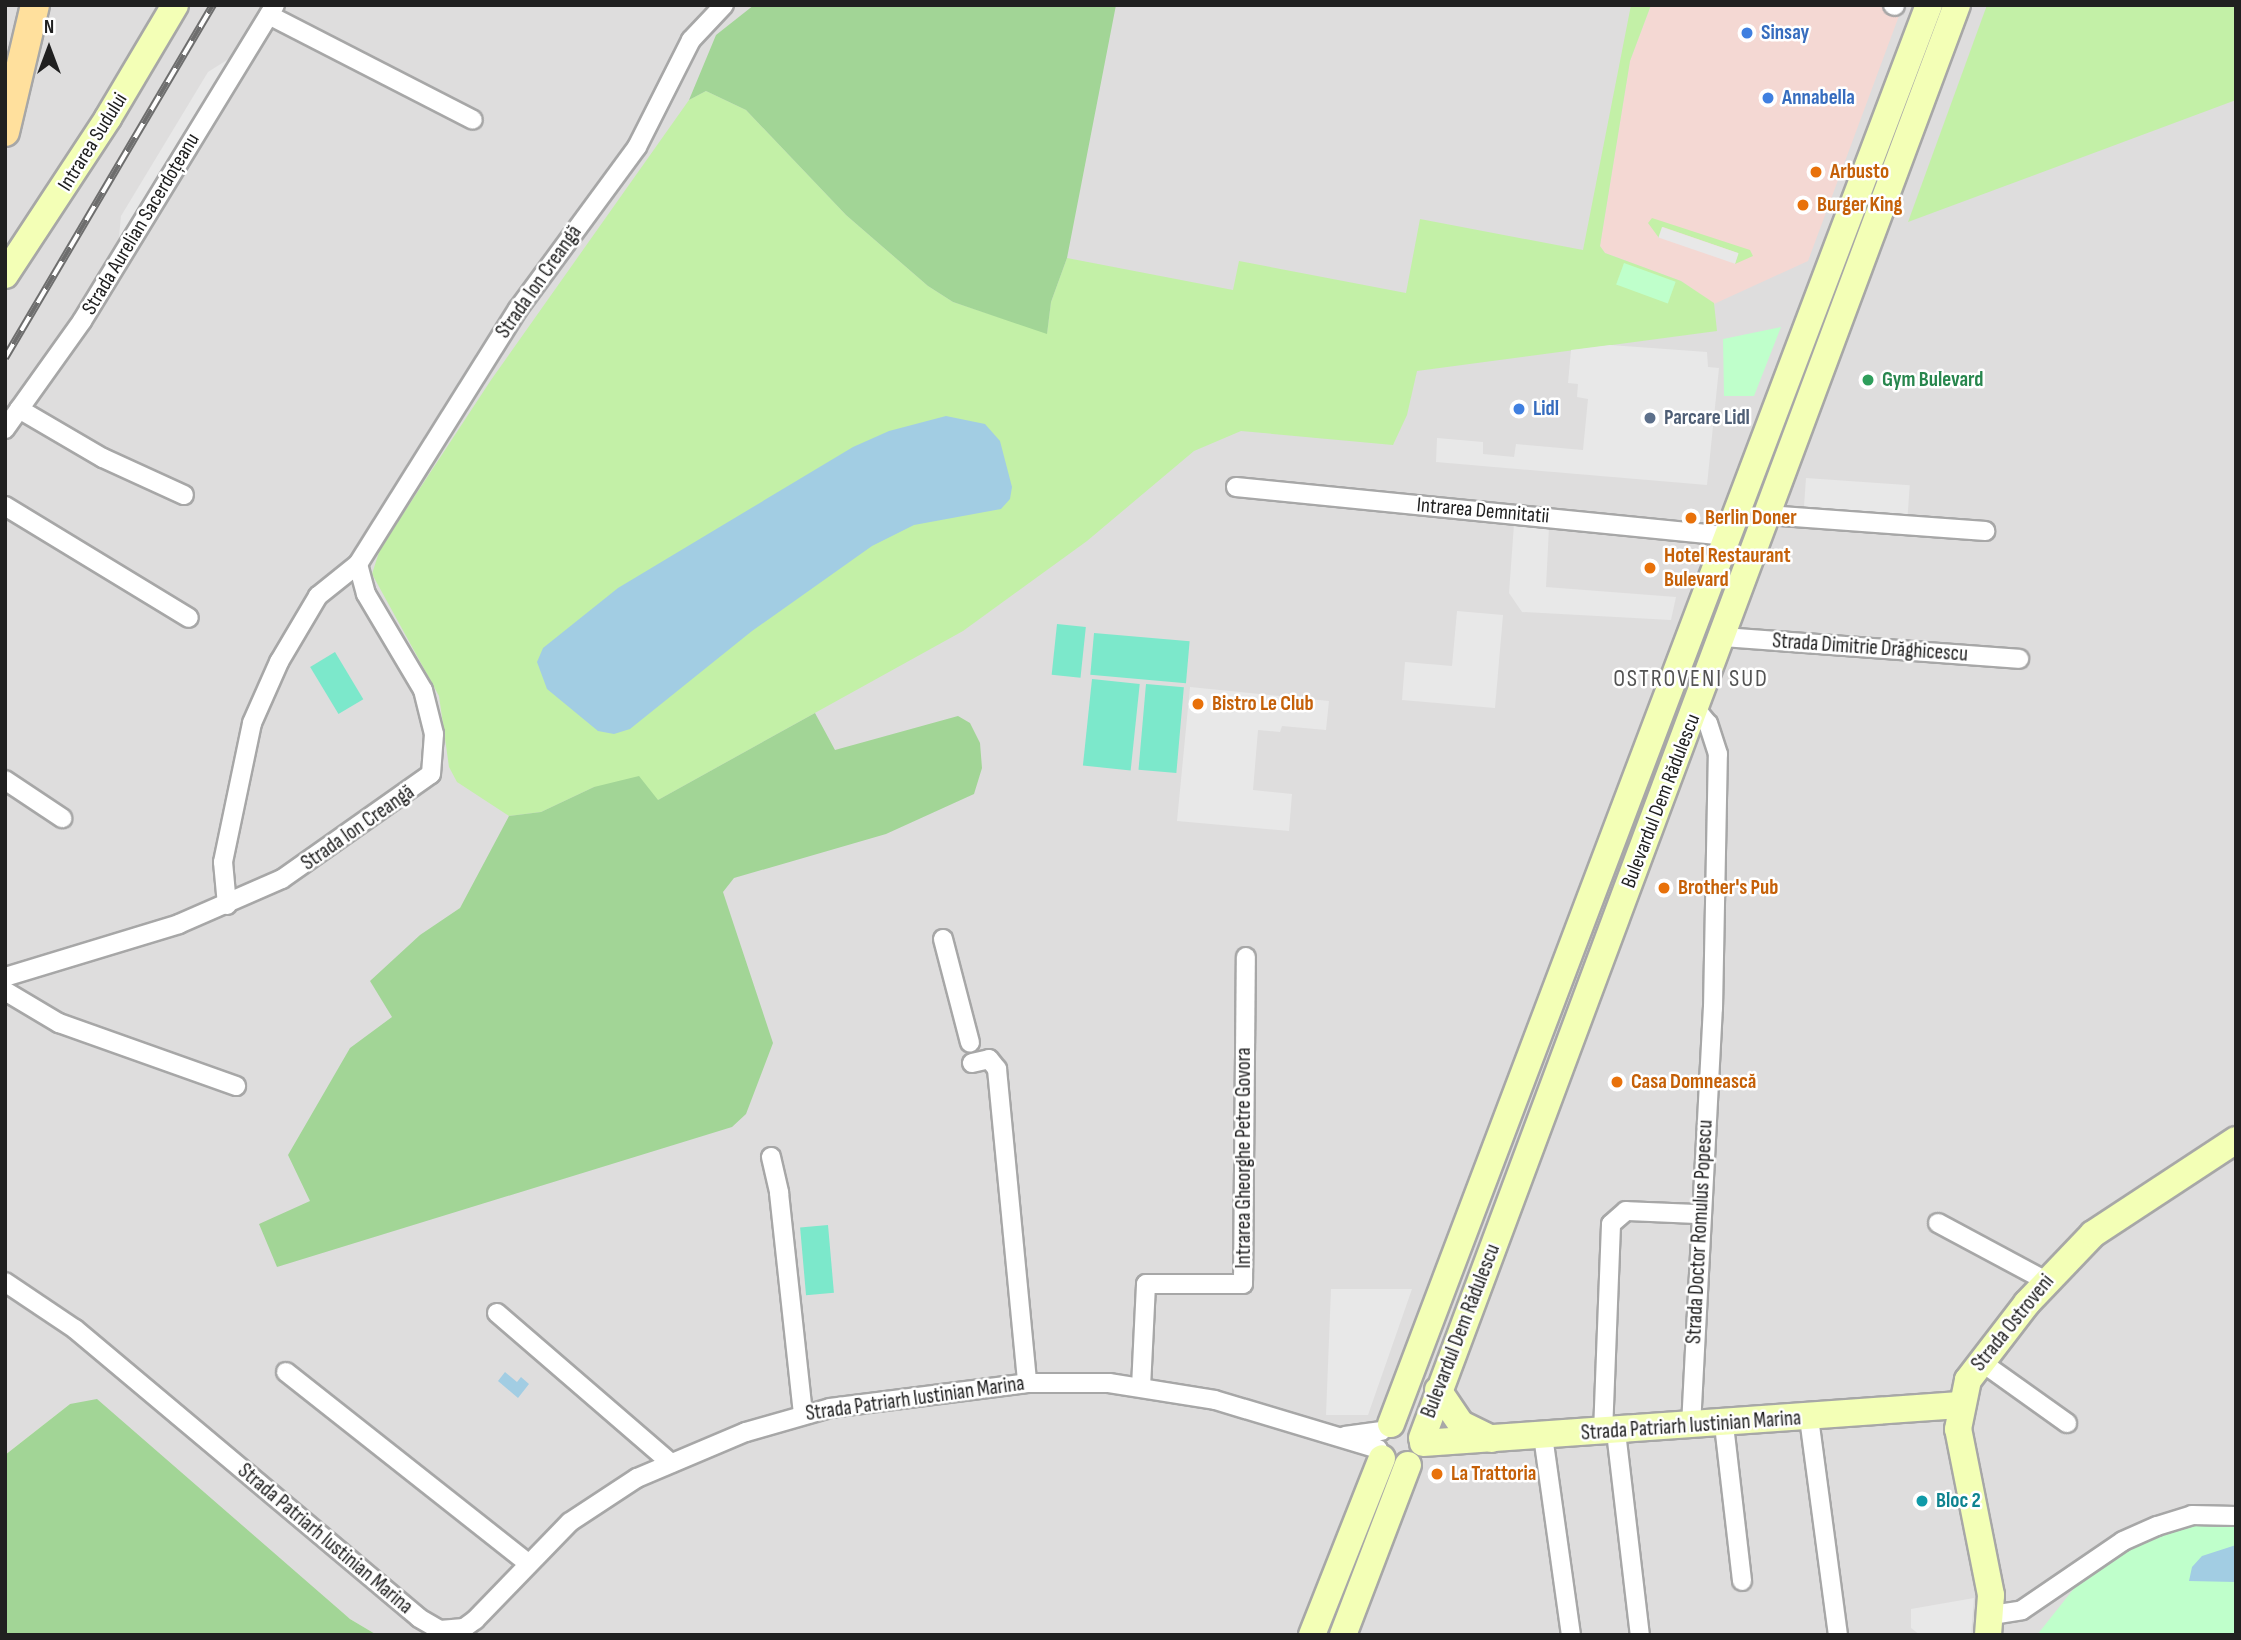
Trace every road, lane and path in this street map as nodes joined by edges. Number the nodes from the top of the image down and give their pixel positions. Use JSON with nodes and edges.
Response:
{"nodes":[{"id":1,"x":35,"y":5,"type":"edge"},
{"id":2,"x":175,"y":5,"type":"edge"},
{"id":3,"x":724,"y":5,"type":"edge"},
{"id":4,"x":1928,"y":5,"type":"edge"},
{"id":5,"x":1957,"y":5,"type":"edge"},
{"id":6,"x":272,"y":10,"type":"edge"},
{"id":7,"x":473,"y":120,"type":"dead end"},
{"id":8,"x":5,"y":132,"type":"edge"},
{"id":9,"x":1833,"y":259,"type":"junction"},
{"id":10,"x":1859,"y":268,"type":"junction"},
{"id":11,"x":5,"y":275,"type":"edge"},
{"id":12,"x":19,"y":409,"type":"junction"},
{"id":13,"x":5,"y":429,"type":"edge"},
{"id":14,"x":1236,"y":487,"type":"dead end"},
{"id":15,"x":184,"y":495,"type":"dead end"},
{"id":16,"x":5,"y":506,"type":"edge"},
{"id":17,"x":1767,"y":515,"type":"junction"},
{"id":18,"x":1985,"y":531,"type":"dead end"},
{"id":19,"x":1730,"y":536,"type":"junction"},
{"id":20,"x":358,"y":564,"type":"junction"},
{"id":21,"x":189,"y":618,"type":"dead end"},
{"id":22,"x":1722,"y":637,"type":"junction"},
{"id":23,"x":2019,"y":659,"type":"dead end"},
{"id":24,"x":1696,"y":709,"type":"junction"},
{"id":25,"x":5,"y":780,"type":"edge"},
{"id":26,"x":62,"y":818,"type":"dead end"},
{"id":27,"x":227,"y":905,"type":"junction"},
{"id":28,"x":943,"y":939,"type":"dead end"},
{"id":29,"x":1246,"y":957,"type":"dead end"},
{"id":30,"x":5,"y":977,"type":"edge"},
{"id":31,"x":5,"y":991,"type":"edge"},
{"id":32,"x":970,"y":1043,"type":"dead end"},
{"id":33,"x":971,"y":1063,"type":"dead end"},
{"id":34,"x":236,"y":1086,"type":"dead end"},
{"id":35,"x":2236,"y":1140,"type":"edge"},
{"id":36,"x":771,"y":1157,"type":"dead end"},
{"id":37,"x":1699,"y":1214,"type":"junction"},
{"id":38,"x":1938,"y":1223,"type":"dead end"},
{"id":39,"x":2046,"y":1281,"type":"junction"},
{"id":40,"x":5,"y":1282,"type":"edge"},
{"id":41,"x":497,"y":1313,"type":"dead end"},
{"id":42,"x":1980,"y":1361,"type":"junction"},
{"id":43,"x":286,"y":1373,"type":"dead end"},
{"id":44,"x":1027,"y":1382,"type":"junction"},
{"id":45,"x":1141,"y":1387,"type":"junction"},
{"id":46,"x":1438,"y":1391,"type":"junction"},
{"id":47,"x":1960,"y":1405,"type":"junction"},
{"id":48,"x":803,"y":1414,"type":"junction"},
{"id":49,"x":1809,"y":1418,"type":"junction"},
{"id":50,"x":2067,"y":1423,"type":"dead end"},
{"id":51,"x":1724,"y":1424,"type":"junction"},
{"id":52,"x":1691,"y":1426,"type":"junction"},
{"id":53,"x":1609,"y":1433,"type":"junction"},
{"id":54,"x":1543,"y":1436,"type":"junction"},
{"id":55,"x":1493,"y":1439,"type":"junction"},
{"id":56,"x":1384,"y":1440,"type":"junction"},
{"id":57,"x":1418,"y":1449,"type":"junction"},
{"id":58,"x":670,"y":1463,"type":"junction"},
{"id":59,"x":2236,"y":1516,"type":"edge"},
{"id":60,"x":527,"y":1562,"type":"junction"},
{"id":61,"x":1742,"y":1581,"type":"dead end"},
{"id":62,"x":1990,"y":1625,"type":"edge"},
{"id":63,"x":1312,"y":1635,"type":"edge"},
{"id":64,"x":1343,"y":1635,"type":"edge"},
{"id":65,"x":1570,"y":1635,"type":"edge"},
{"id":66,"x":1640,"y":1635,"type":"edge"},
{"id":67,"x":1838,"y":1635,"type":"edge"}],
"edges":[{"from":1,"to":8,"type":"main road"},
{"from":2,"to":11,"type":"main road","name":"Intrarea Sudului"},
{"from":3,"to":20,"type":"street","name":"Strada Ion Creangă"},
{"from":4,"to":9,"type":"main road","name":"Bulevardul Dem Rădulescu"},
{"from":5,"to":10,"type":"main road","name":"Bulevardul Dem Rădulescu"},
{"from":6,"to":7,"type":"street","name":"Strada Aurelian Sacerdoțeanu"},
{"from":6,"to":12,"type":"street","name":"Strada Aurelian Sacerdoțeanu"},
{"from":9,"to":10,"type":"main road"},
{"from":9,"to":19,"type":"main road","name":"Bulevardul Dem Rădulescu"},
{"from":10,"to":17,"type":"main road","name":"Bulevardul Dem Rădulescu"},
{"from":12,"to":13,"type":"street","name":"Strada Aurelian Sacerdoțeanu"},
{"from":12,"to":15,"type":"street"},
{"from":14,"to":19,"type":"street","name":"Intrarea Demnitatii"},
{"from":16,"to":21,"type":"street"},
{"from":17,"to":18,"type":"street"},
{"from":17,"to":22,"type":"main road","name":"Bulevardul Dem Rădulescu"},
{"from":19,"to":56,"type":"main road","name":"Bulevardul Dem Rădulescu"},
{"from":20,"to":27,"type":"street","name":"Strada Ion Creangă"},
{"from":20,"to":27,"type":"street","name":"Strada Ion Creangă"},
{"from":22,"to":23,"type":"street","name":"Strada Dimitrie Drăghicescu"},
{"from":22,"to":24,"type":"main road","name":"Bulevardul Dem Rădulescu"},
{"from":24,"to":37,"type":"street","name":"Strada Doctor Romulus Popescu"},
{"from":24,"to":46,"type":"main road","name":"Bulevardul Dem Rădulescu"},
{"from":25,"to":26,"type":"street"},
{"from":27,"to":30,"type":"street","name":"Strada Ion Creangă"},
{"from":28,"to":32,"type":"street"},
{"from":29,"to":45,"type":"street","name":"Intrarea Gheorghe Petre Govora"},
{"from":31,"to":34,"type":"street"},
{"from":33,"to":44,"type":"street"},
{"from":35,"to":39,"type":"main road","name":"Strada Ostroveni"},
{"from":36,"to":48,"type":"street"},
{"from":37,"to":52,"type":"street","name":"Strada Doctor Romulus Popescu"},
{"from":37,"to":53,"type":"street"},
{"from":38,"to":39,"type":"street"},
{"from":39,"to":42,"type":"main road","name":"Strada Ostroveni"},
{"from":40,"to":60,"type":"street","name":"Strada Patriarh Iustinian Marina"},
{"from":41,"to":58,"type":"street"},
{"from":42,"to":47,"type":"main road","name":"Strada Ostroveni"},
{"from":42,"to":50,"type":"street"},
{"from":43,"to":60,"type":"street"},
{"from":44,"to":45,"type":"street","name":"Strada Patriarh Iustinian Marina"},
{"from":44,"to":48,"type":"street","name":"Strada Patriarh Iustinian Marina"},
{"from":45,"to":56,"type":"street","name":"Strada Patriarh Iustinian Marina"},
{"from":46,"to":55,"type":"main road"},
{"from":46,"to":57,"type":"main road","name":"Bulevardul Dem Rădulescu"},
{"from":47,"to":49,"type":"main road","name":"Strada Patriarh Iustinian Marina"},
{"from":47,"to":62,"type":"main road","name":"Strada Ostroveni"},
{"from":48,"to":58,"type":"street","name":"Strada Patriarh Iustinian Marina"},
{"from":49,"to":51,"type":"main road","name":"Strada Patriarh Iustinian Marina"},
{"from":49,"to":67,"type":"street"},
{"from":51,"to":52,"type":"main road","name":"Strada Patriarh Iustinian Marina"},
{"from":51,"to":61,"type":"street"},
{"from":52,"to":53,"type":"main road","name":"Strada Patriarh Iustinian Marina"},
{"from":53,"to":54,"type":"main road","name":"Strada Patriarh Iustinian Marina"},
{"from":53,"to":66,"type":"street"},
{"from":54,"to":55,"type":"main road","name":"Strada Patriarh Iustinian Marina"},
{"from":54,"to":65,"type":"street"},
{"from":55,"to":57,"type":"main road","name":"Strada Patriarh Iustinian Marina"},
{"from":56,"to":57,"type":"main road","name":"Bulevardul Dem Rădulescu"},
{"from":56,"to":57,"type":"main road"},
{"from":56,"to":63,"type":"main road","name":"Bulevardul Dem Rădulescu"},
{"from":57,"to":64,"type":"main road","name":"Bulevardul Dem Rădulescu"},
{"from":58,"to":60,"type":"street","name":"Strada Patriarh Iustinian Marina"},
{"from":59,"to":62,"type":"street"}]}
